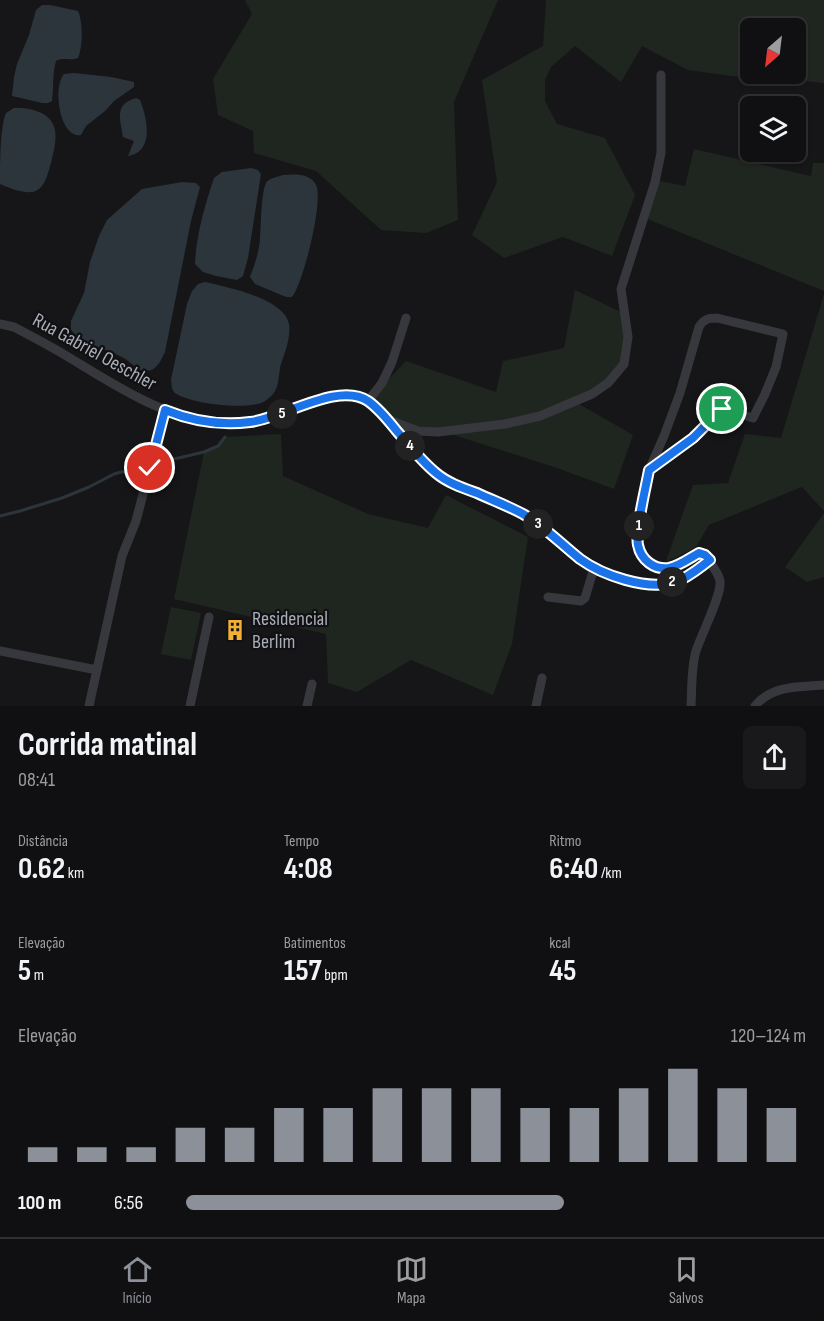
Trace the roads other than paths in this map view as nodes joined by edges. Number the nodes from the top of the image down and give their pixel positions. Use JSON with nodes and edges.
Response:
{"nodes":[{"id":1,"x":661,"y":75,"type":"dead end"},
{"id":2,"x":406,"y":318,"type":"dead end"},
{"id":3,"x":0,"y":324,"type":"edge"},
{"id":4,"x":368,"y":401,"type":"junction"},
{"id":5,"x":165,"y":410,"type":"junction"},
{"id":6,"x":387,"y":419,"type":"junction"},
{"id":7,"x":649,"y":470,"type":"junction"},
{"id":8,"x":710,"y":560,"type":"junction"},
{"id":9,"x":594,"y":568,"type":"junction"},
{"id":10,"x":548,"y":597,"type":"dead end"},
{"id":11,"x":209,"y":617,"type":"dead end"},
{"id":12,"x":0,"y":651,"type":"edge"},
{"id":13,"x":97,"y":670,"type":"junction"},
{"id":14,"x":824,"y":673,"type":"edge"},
{"id":15,"x":542,"y":678,"type":"dead end"},
{"id":16,"x":312,"y":684,"type":"dead end"},
{"id":17,"x":824,"y":685,"type":"edge"},
{"id":18,"x":89,"y":706,"type":"edge"},
{"id":19,"x":190,"y":706,"type":"edge"},
{"id":20,"x":307,"y":706,"type":"edge"},
{"id":21,"x":536,"y":706,"type":"edge"},
{"id":22,"x":691,"y":706,"type":"edge"},
{"id":23,"x":755,"y":706,"type":"edge"}],
"edges":[{"from":1,"to":6,"type":"street"},
{"from":2,"to":4,"type":"street"},
{"from":3,"to":5,"type":"street","name":"Rua Gabriel Oeschler"},
{"from":4,"to":5,"type":"street","name":"Rua Gabriel Oeschler"},
{"from":4,"to":6,"type":"street"},
{"from":5,"to":13,"type":"street"},
{"from":6,"to":9,"type":"street"},
{"from":7,"to":7,"type":"street"},
{"from":7,"to":8,"type":"street"},
{"from":8,"to":9,"type":"street"},
{"from":8,"to":22,"type":"street"},
{"from":9,"to":10,"type":"street"},
{"from":11,"to":19,"type":"street"},
{"from":12,"to":13,"type":"street"},
{"from":13,"to":18,"type":"street"},
{"from":14,"to":17,"type":"street"},
{"from":15,"to":21,"type":"street"},
{"from":16,"to":20,"type":"street"},
{"from":17,"to":23,"type":"street"}]}
